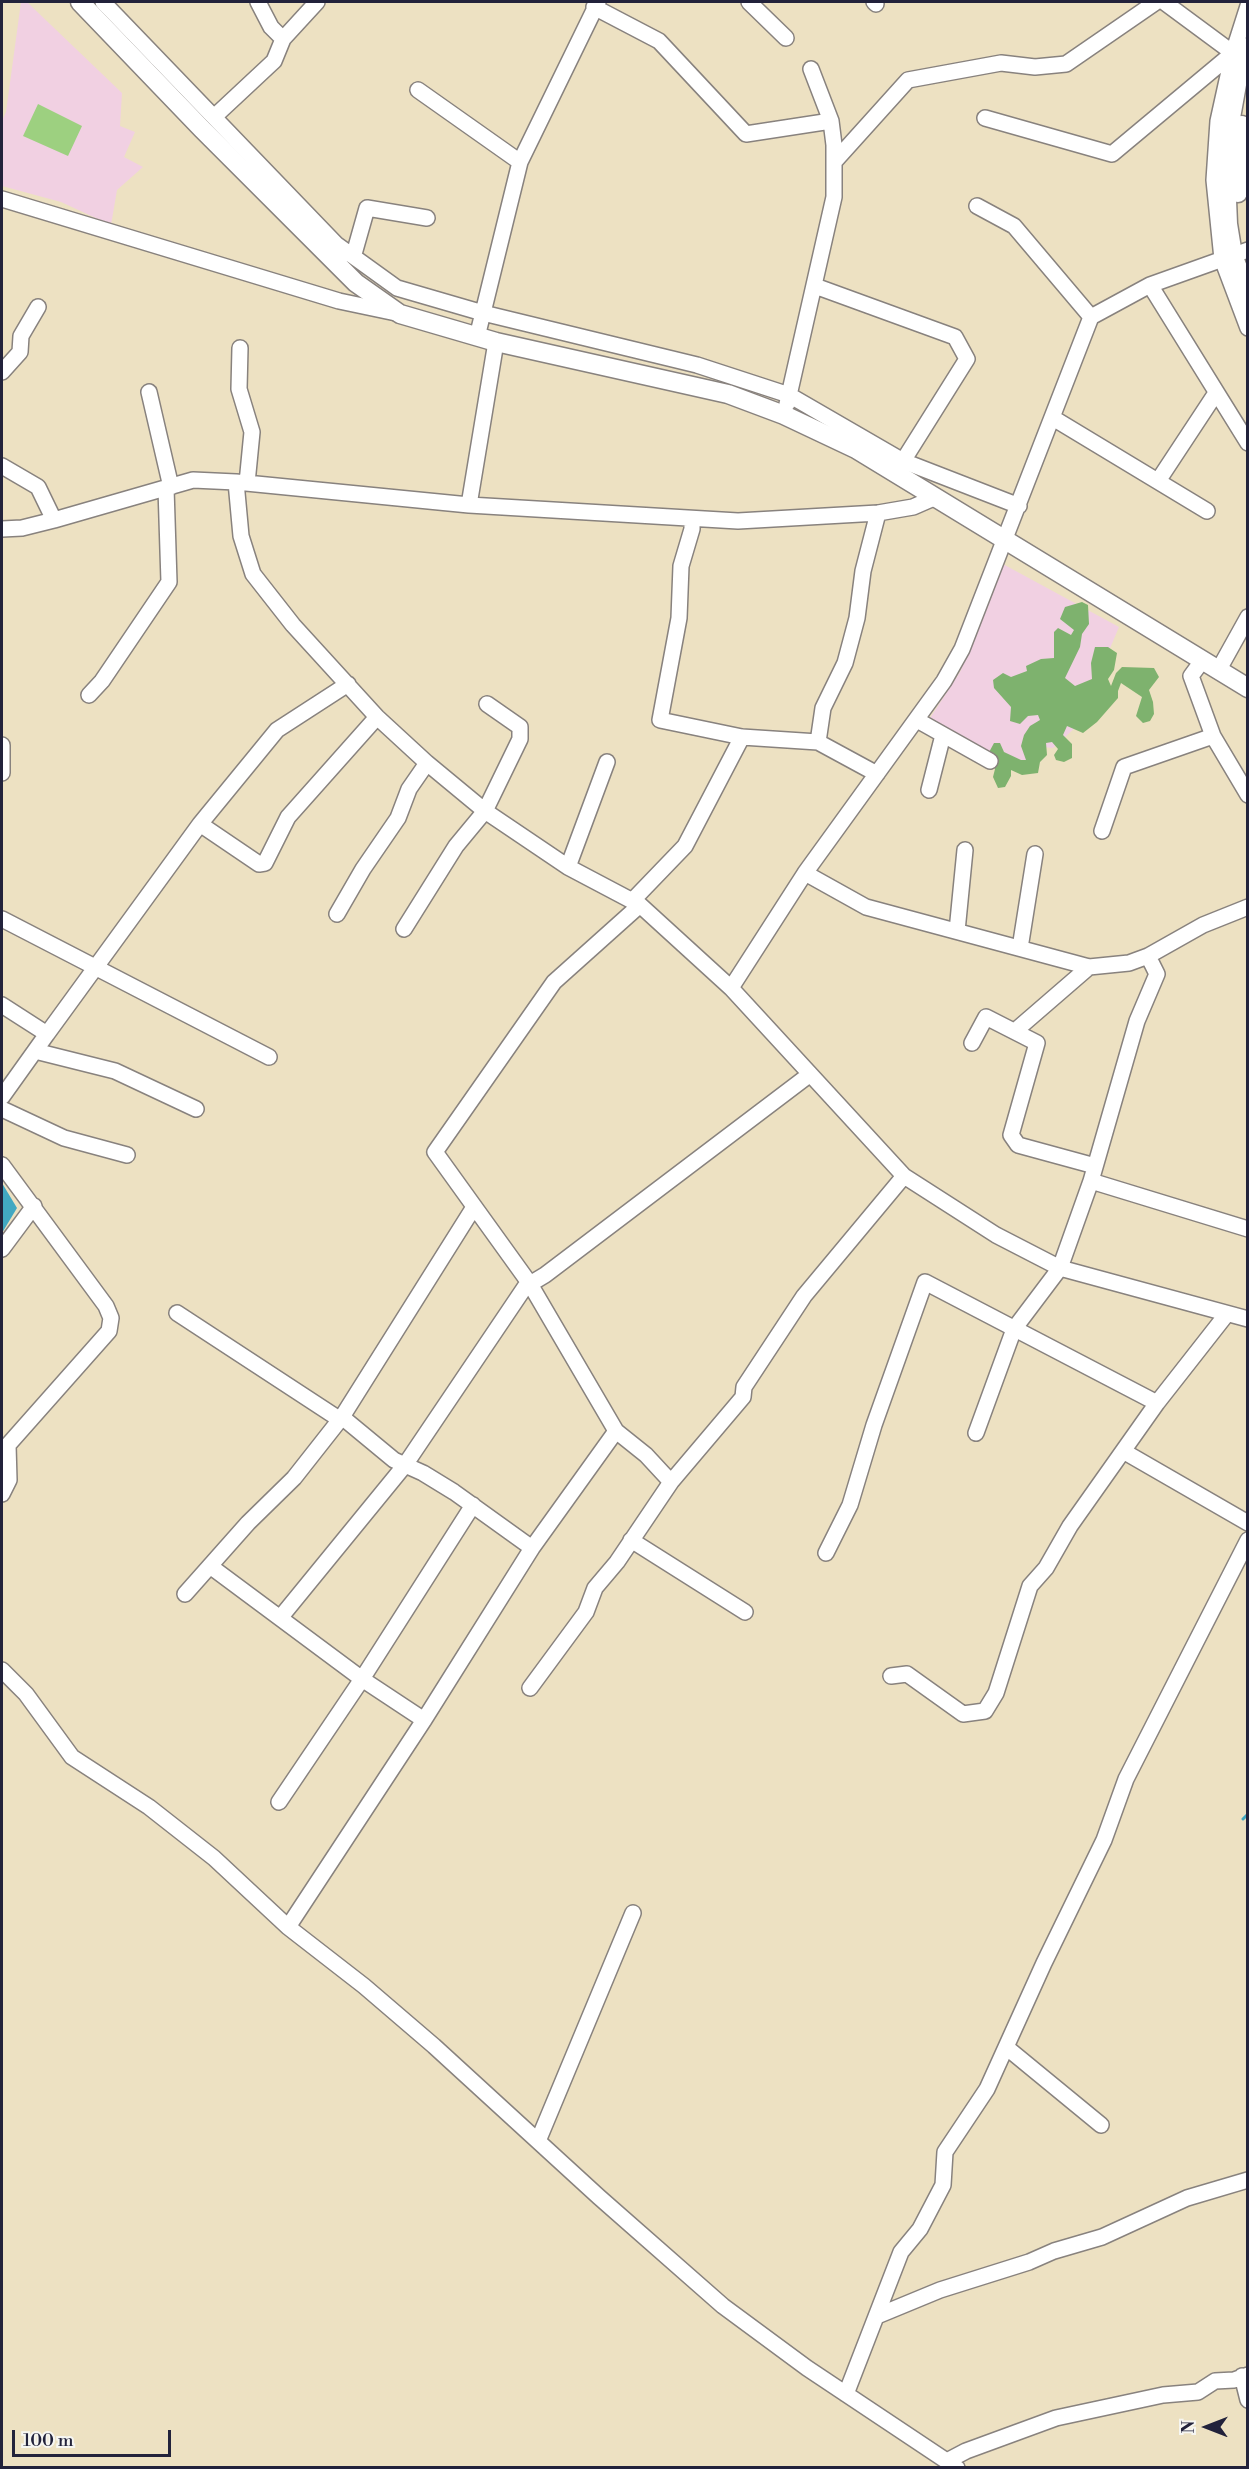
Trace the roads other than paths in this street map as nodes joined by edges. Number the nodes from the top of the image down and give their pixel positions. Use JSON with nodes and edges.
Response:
{"nodes":[{"id":1,"x":80,"y":2,"type":"edge"},
{"id":2,"x":103,"y":2,"type":"edge"},
{"id":3,"x":258,"y":2,"type":"edge"},
{"id":4,"x":316,"y":2,"type":"edge"},
{"id":5,"x":749,"y":2,"type":"edge"},
{"id":6,"x":1156,"y":2,"type":"edge"},
{"id":7,"x":1164,"y":2,"type":"edge"},
{"id":8,"x":596,"y":4,"type":"edge"},
{"id":9,"x":1248,"y":6,"type":"edge"},
{"id":10,"x":123,"y":34,"type":"junction"},
{"id":11,"x":786,"y":38,"type":"dead end"},
{"id":12,"x":283,"y":39,"type":"junction"},
{"id":13,"x":1240,"y":50,"type":"edge"},
{"id":14,"x":811,"y":69,"type":"dead end"},
{"id":15,"x":418,"y":90,"type":"dead end"},
{"id":16,"x":1248,"y":95,"type":"edge"},
{"id":17,"x":214,"y":117,"type":"junction"},
{"id":18,"x":985,"y":118,"type":"dead end"},
{"id":19,"x":831,"y":121,"type":"junction"},
{"id":20,"x":835,"y":161,"type":"junction"},
{"id":21,"x":520,"y":162,"type":"junction"},
{"id":22,"x":2,"y":199,"type":"edge"},
{"id":23,"x":977,"y":206,"type":"dead end"},
{"id":24,"x":427,"y":218,"type":"dead end"},
{"id":25,"x":336,"y":250,"type":"junction"},
{"id":26,"x":1239,"y":255,"type":"edge"},
{"id":27,"x":1150,"y":285,"type":"junction"},
{"id":28,"x":815,"y":286,"type":"junction"},
{"id":29,"x":1248,"y":294,"type":"edge"},
{"id":30,"x":38,"y":307,"type":"dead end"},
{"id":31,"x":483,"y":313,"type":"junction"},
{"id":32,"x":399,"y":314,"type":"junction"},
{"id":33,"x":1092,"y":317,"type":"junction"},
{"id":34,"x":1248,"y":328,"type":"edge"},
{"id":35,"x":477,"y":337,"type":"junction"},
{"id":36,"x":496,"y":342,"type":"junction"},
{"id":37,"x":240,"y":348,"type":"dead end"},
{"id":38,"x":2,"y":372,"type":"edge"},
{"id":39,"x":149,"y":392,"type":"dead end"},
{"id":40,"x":1216,"y":393,"type":"junction"},
{"id":41,"x":789,"y":395,"type":"junction"},
{"id":42,"x":784,"y":415,"type":"junction"},
{"id":43,"x":1053,"y":418,"type":"junction"},
{"id":44,"x":1248,"y":443,"type":"edge"},
{"id":45,"x":903,"y":461,"type":"junction"},
{"id":46,"x":2,"y":466,"type":"edge"},
{"id":47,"x":1158,"y":482,"type":"junction"},
{"id":48,"x":241,"y":483,"type":"junction"},
{"id":49,"x":168,"y":488,"type":"junction"},
{"id":50,"x":936,"y":497,"type":"junction"},
{"id":51,"x":468,"y":505,"type":"junction"},
{"id":52,"x":1019,"y":506,"type":"junction"},
{"id":53,"x":1207,"y":511,"type":"dead end"},
{"id":54,"x":878,"y":513,"type":"junction"},
{"id":55,"x":692,"y":519,"type":"junction"},
{"id":56,"x":54,"y":520,"type":"junction"},
{"id":57,"x":2,"y":529,"type":"edge"},
{"id":58,"x":1006,"y":540,"type":"junction"},
{"id":59,"x":1248,"y":617,"type":"edge"},
{"id":60,"x":1202,"y":661,"type":"junction"},
{"id":61,"x":1218,"y":671,"type":"junction"},
{"id":62,"x":348,"y":684,"type":"junction"},
{"id":63,"x":1248,"y":688,"type":"edge"},
{"id":64,"x":89,"y":695,"type":"dead end"},
{"id":65,"x":487,"y":704,"type":"dead end"},
{"id":66,"x":377,"y":717,"type":"junction"},
{"id":67,"x":917,"y":720,"type":"junction"},
{"id":68,"x":943,"y":735,"type":"junction"},
{"id":69,"x":1213,"y":736,"type":"junction"},
{"id":70,"x":742,"y":737,"type":"junction"},
{"id":71,"x":818,"y":742,"type":"junction"},
{"id":72,"x":2,"y":745,"type":"edge"},
{"id":73,"x":990,"y":761,"type":"dead end"},
{"id":74,"x":607,"y":762,"type":"dead end"},
{"id":75,"x":427,"y":763,"type":"junction"},
{"id":76,"x":2,"y":773,"type":"edge"},
{"id":77,"x":878,"y":774,"type":"junction"},
{"id":78,"x":929,"y":790,"type":"dead end"},
{"id":79,"x":1248,"y":795,"type":"edge"},
{"id":80,"x":485,"y":811,"type":"junction"},
{"id":81,"x":200,"y":824,"type":"junction"},
{"id":82,"x":1102,"y":831,"type":"dead end"},
{"id":83,"x":965,"y":850,"type":"dead end"},
{"id":84,"x":1035,"y":854,"type":"dead end"},
{"id":85,"x":568,"y":867,"type":"junction"},
{"id":86,"x":805,"y":873,"type":"junction"},
{"id":87,"x":636,"y":903,"type":"junction"},
{"id":88,"x":1248,"y":907,"type":"edge"},
{"id":89,"x":337,"y":914,"type":"dead end"},
{"id":90,"x":2,"y":919,"type":"edge"},
{"id":91,"x":404,"y":929,"type":"dead end"},
{"id":92,"x":957,"y":931,"type":"junction"},
{"id":93,"x":1020,"y":948,"type":"junction"},
{"id":94,"x":1148,"y":956,"type":"junction"},
{"id":95,"x":1089,"y":967,"type":"junction"},
{"id":96,"x":96,"y":969,"type":"junction"},
{"id":97,"x":730,"y":988,"type":"junction"},
{"id":98,"x":2,"y":1005,"type":"edge"},
{"id":99,"x":1015,"y":1031,"type":"junction"},
{"id":100,"x":47,"y":1034,"type":"junction"},
{"id":101,"x":972,"y":1043,"type":"dead end"},
{"id":102,"x":35,"y":1051,"type":"junction"},
{"id":103,"x":269,"y":1057,"type":"dead end"},
{"id":104,"x":809,"y":1075,"type":"junction"},
{"id":105,"x":2,"y":1097,"type":"edge"},
{"id":106,"x":196,"y":1108,"type":"dead end"},
{"id":107,"x":2,"y":1109,"type":"edge"},
{"id":108,"x":127,"y":1155,"type":"dead end"},
{"id":109,"x":2,"y":1165,"type":"edge"},
{"id":110,"x":1093,"y":1174,"type":"junction"},
{"id":111,"x":904,"y":1176,"type":"junction"},
{"id":112,"x":34,"y":1206,"type":"junction"},
{"id":113,"x":474,"y":1207,"type":"junction"},
{"id":114,"x":1248,"y":1228,"type":"edge"},
{"id":115,"x":2,"y":1249,"type":"edge"},
{"id":116,"x":1060,"y":1268,"type":"junction"},
{"id":117,"x":530,"y":1284,"type":"junction"},
{"id":118,"x":177,"y":1313,"type":"dead end"},
{"id":119,"x":1226,"y":1315,"type":"junction"},
{"id":120,"x":1248,"y":1319,"type":"edge"},
{"id":121,"x":1014,"y":1329,"type":"junction"},
{"id":122,"x":1157,"y":1403,"type":"junction"},
{"id":123,"x":340,"y":1418,"type":"junction"},
{"id":124,"x":616,"y":1431,"type":"junction"},
{"id":125,"x":976,"y":1433,"type":"dead end"},
{"id":126,"x":1123,"y":1451,"type":"junction"},
{"id":127,"x":405,"y":1465,"type":"junction"},
{"id":128,"x":671,"y":1482,"type":"junction"},
{"id":129,"x":2,"y":1494,"type":"edge"},
{"id":130,"x":473,"y":1505,"type":"junction"},
{"id":131,"x":1248,"y":1523,"type":"edge"},
{"id":132,"x":630,"y":1540,"type":"junction"},
{"id":133,"x":1248,"y":1540,"type":"edge"},
{"id":134,"x":532,"y":1548,"type":"junction"},
{"id":135,"x":826,"y":1553,"type":"dead end"},
{"id":136,"x":210,"y":1566,"type":"junction"},
{"id":137,"x":185,"y":1594,"type":"dead end"},
{"id":138,"x":745,"y":1612,"type":"dead end"},
{"id":139,"x":280,"y":1618,"type":"junction"},
{"id":140,"x":2,"y":1670,"type":"edge"},
{"id":141,"x":891,"y":1676,"type":"dead end"},
{"id":142,"x":362,"y":1679,"type":"junction"},
{"id":143,"x":530,"y":1688,"type":"dead end"},
{"id":144,"x":424,"y":1720,"type":"junction"},
{"id":145,"x":279,"y":1802,"type":"dead end"},
{"id":146,"x":633,"y":1914,"type":"dead end"},
{"id":147,"x":288,"y":1927,"type":"junction"},
{"id":148,"x":1006,"y":2047,"type":"junction"},
{"id":149,"x":1101,"y":2125,"type":"dead end"},
{"id":150,"x":538,"y":2141,"type":"junction"},
{"id":151,"x":1248,"y":2180,"type":"edge"},
{"id":152,"x":877,"y":2316,"type":"junction"},
{"id":153,"x":1245,"y":2375,"type":"edge"},
{"id":154,"x":846,"y":2394,"type":"junction"},
{"id":155,"x":1248,"y":2400,"type":"edge"},
{"id":156,"x":952,"y":2464,"type":"edge"}],
"edges":[{"from":1,"to":10,"type":"main road"},
{"from":2,"to":10,"type":"street"},
{"from":3,"to":12,"type":"street"},
{"from":4,"to":12,"type":"street"},
{"from":5,"to":11,"type":"street"},
{"from":6,"to":20,"type":"street"},
{"from":7,"to":13,"type":"street"},
{"from":8,"to":19,"type":"street"},
{"from":8,"to":21,"type":"street"},
{"from":9,"to":13,"type":"street"},
{"from":10,"to":17,"type":"street"},
{"from":10,"to":25,"type":"main road"},
{"from":12,"to":17,"type":"street"},
{"from":13,"to":18,"type":"street"},
{"from":13,"to":26,"type":"main road"},
{"from":14,"to":19,"type":"street"},
{"from":15,"to":21,"type":"street"},
{"from":16,"to":26,"type":"main road"},
{"from":17,"to":25,"type":"street"},
{"from":19,"to":20,"type":"street"},
{"from":20,"to":28,"type":"street"},
{"from":21,"to":31,"type":"street"},
{"from":22,"to":32,"type":"street"},
{"from":23,"to":33,"type":"street"},
{"from":24,"to":25,"type":"street"},
{"from":25,"to":31,"type":"street"},
{"from":25,"to":32,"type":"main road"},
{"from":26,"to":27,"type":"street"},
{"from":26,"to":29,"type":"main road"},
{"from":26,"to":34,"type":"street"},
{"from":27,"to":33,"type":"street"},
{"from":27,"to":40,"type":"street"},
{"from":28,"to":41,"type":"street"},
{"from":28,"to":45,"type":"street"},
{"from":30,"to":38,"type":"street"},
{"from":31,"to":35,"type":"street"},
{"from":31,"to":41,"type":"street"},
{"from":32,"to":35,"type":"main road"},
{"from":33,"to":43,"type":"street"},
{"from":35,"to":36,"type":"main road"},
{"from":36,"to":42,"type":"main road"},
{"from":36,"to":51,"type":"street"},
{"from":37,"to":48,"type":"street"},
{"from":39,"to":49,"type":"street"},
{"from":40,"to":44,"type":"street"},
{"from":40,"to":47,"type":"street"},
{"from":41,"to":42,"type":"street"},
{"from":41,"to":45,"type":"street"},
{"from":42,"to":50,"type":"main road"},
{"from":43,"to":47,"type":"street"},
{"from":43,"to":52,"type":"street"},
{"from":45,"to":52,"type":"street"},
{"from":46,"to":56,"type":"street"},
{"from":47,"to":53,"type":"street"},
{"from":48,"to":49,"type":"street"},
{"from":48,"to":51,"type":"street"},
{"from":48,"to":62,"type":"street"},
{"from":49,"to":56,"type":"street"},
{"from":49,"to":64,"type":"street"},
{"from":50,"to":54,"type":"street"},
{"from":50,"to":58,"type":"main road"},
{"from":51,"to":55,"type":"street"},
{"from":52,"to":58,"type":"street"},
{"from":54,"to":55,"type":"street"},
{"from":54,"to":71,"type":"street"},
{"from":55,"to":70,"type":"street"},
{"from":56,"to":57,"type":"street"},
{"from":58,"to":60,"type":"main road"},
{"from":58,"to":67,"type":"street"},
{"from":59,"to":61,"type":"street"},
{"from":60,"to":61,"type":"main road"},
{"from":60,"to":69,"type":"street"},
{"from":61,"to":63,"type":"main road"},
{"from":62,"to":66,"type":"street"},
{"from":62,"to":81,"type":"street"},
{"from":65,"to":80,"type":"street"},
{"from":66,"to":75,"type":"street"},
{"from":66,"to":81,"type":"street"},
{"from":67,"to":68,"type":"street"},
{"from":67,"to":77,"type":"street"},
{"from":68,"to":73,"type":"street"},
{"from":68,"to":78,"type":"street"},
{"from":69,"to":79,"type":"street"},
{"from":69,"to":82,"type":"street"},
{"from":70,"to":71,"type":"street"},
{"from":70,"to":87,"type":"street"},
{"from":71,"to":77,"type":"street"},
{"from":72,"to":76,"type":"street"},
{"from":74,"to":85,"type":"street"},
{"from":75,"to":80,"type":"street"},
{"from":75,"to":89,"type":"street"},
{"from":77,"to":86,"type":"street"},
{"from":80,"to":85,"type":"street"},
{"from":80,"to":91,"type":"street"},
{"from":81,"to":96,"type":"street"},
{"from":83,"to":92,"type":"street"},
{"from":84,"to":93,"type":"street"},
{"from":85,"to":87,"type":"street"},
{"from":86,"to":92,"type":"street"},
{"from":86,"to":97,"type":"street"},
{"from":87,"to":97,"type":"street"},
{"from":87,"to":113,"type":"street"},
{"from":88,"to":94,"type":"street"},
{"from":90,"to":96,"type":"street"},
{"from":92,"to":93,"type":"street"},
{"from":93,"to":95,"type":"street"},
{"from":94,"to":95,"type":"street"},
{"from":94,"to":110,"type":"street"},
{"from":95,"to":99,"type":"street"},
{"from":96,"to":100,"type":"street"},
{"from":96,"to":103,"type":"street"},
{"from":97,"to":104,"type":"street"},
{"from":98,"to":100,"type":"street"},
{"from":99,"to":101,"type":"street"},
{"from":99,"to":110,"type":"street"},
{"from":100,"to":102,"type":"street"},
{"from":102,"to":105,"type":"street"},
{"from":102,"to":106,"type":"street"},
{"from":104,"to":111,"type":"street"},
{"from":104,"to":117,"type":"street"},
{"from":107,"to":108,"type":"street"},
{"from":109,"to":112,"type":"street"},
{"from":110,"to":114,"type":"street"},
{"from":110,"to":116,"type":"street"},
{"from":111,"to":116,"type":"street"},
{"from":111,"to":128,"type":"street"},
{"from":112,"to":115,"type":"street"},
{"from":112,"to":129,"type":"street"},
{"from":113,"to":117,"type":"street"},
{"from":113,"to":123,"type":"street"},
{"from":116,"to":119,"type":"street"},
{"from":116,"to":121,"type":"street"},
{"from":117,"to":124,"type":"street"},
{"from":117,"to":127,"type":"street"},
{"from":118,"to":123,"type":"street"},
{"from":119,"to":120,"type":"street"},
{"from":119,"to":122,"type":"street"},
{"from":121,"to":122,"type":"street"},
{"from":121,"to":125,"type":"street"},
{"from":121,"to":135,"type":"street"},
{"from":122,"to":126,"type":"street"},
{"from":123,"to":127,"type":"street"},
{"from":123,"to":136,"type":"street"},
{"from":124,"to":128,"type":"street"},
{"from":124,"to":134,"type":"street"},
{"from":126,"to":131,"type":"street"},
{"from":126,"to":141,"type":"street"},
{"from":127,"to":130,"type":"street"},
{"from":127,"to":139,"type":"street"},
{"from":128,"to":132,"type":"street"},
{"from":130,"to":134,"type":"street"},
{"from":130,"to":142,"type":"street"},
{"from":132,"to":138,"type":"street"},
{"from":132,"to":143,"type":"street"},
{"from":133,"to":148,"type":"street"},
{"from":134,"to":144,"type":"street"},
{"from":136,"to":137,"type":"street"},
{"from":136,"to":139,"type":"street"},
{"from":139,"to":142,"type":"street"},
{"from":140,"to":147,"type":"street"},
{"from":142,"to":144,"type":"street"},
{"from":142,"to":145,"type":"street"},
{"from":144,"to":147,"type":"street"},
{"from":146,"to":150,"type":"street"},
{"from":147,"to":150,"type":"street"},
{"from":148,"to":149,"type":"street"},
{"from":148,"to":152,"type":"street"},
{"from":150,"to":154,"type":"street"},
{"from":151,"to":152,"type":"street"},
{"from":152,"to":154,"type":"street"},
{"from":153,"to":155,"type":"street"},
{"from":153,"to":156,"type":"street"},
{"from":154,"to":156,"type":"street"}]}
